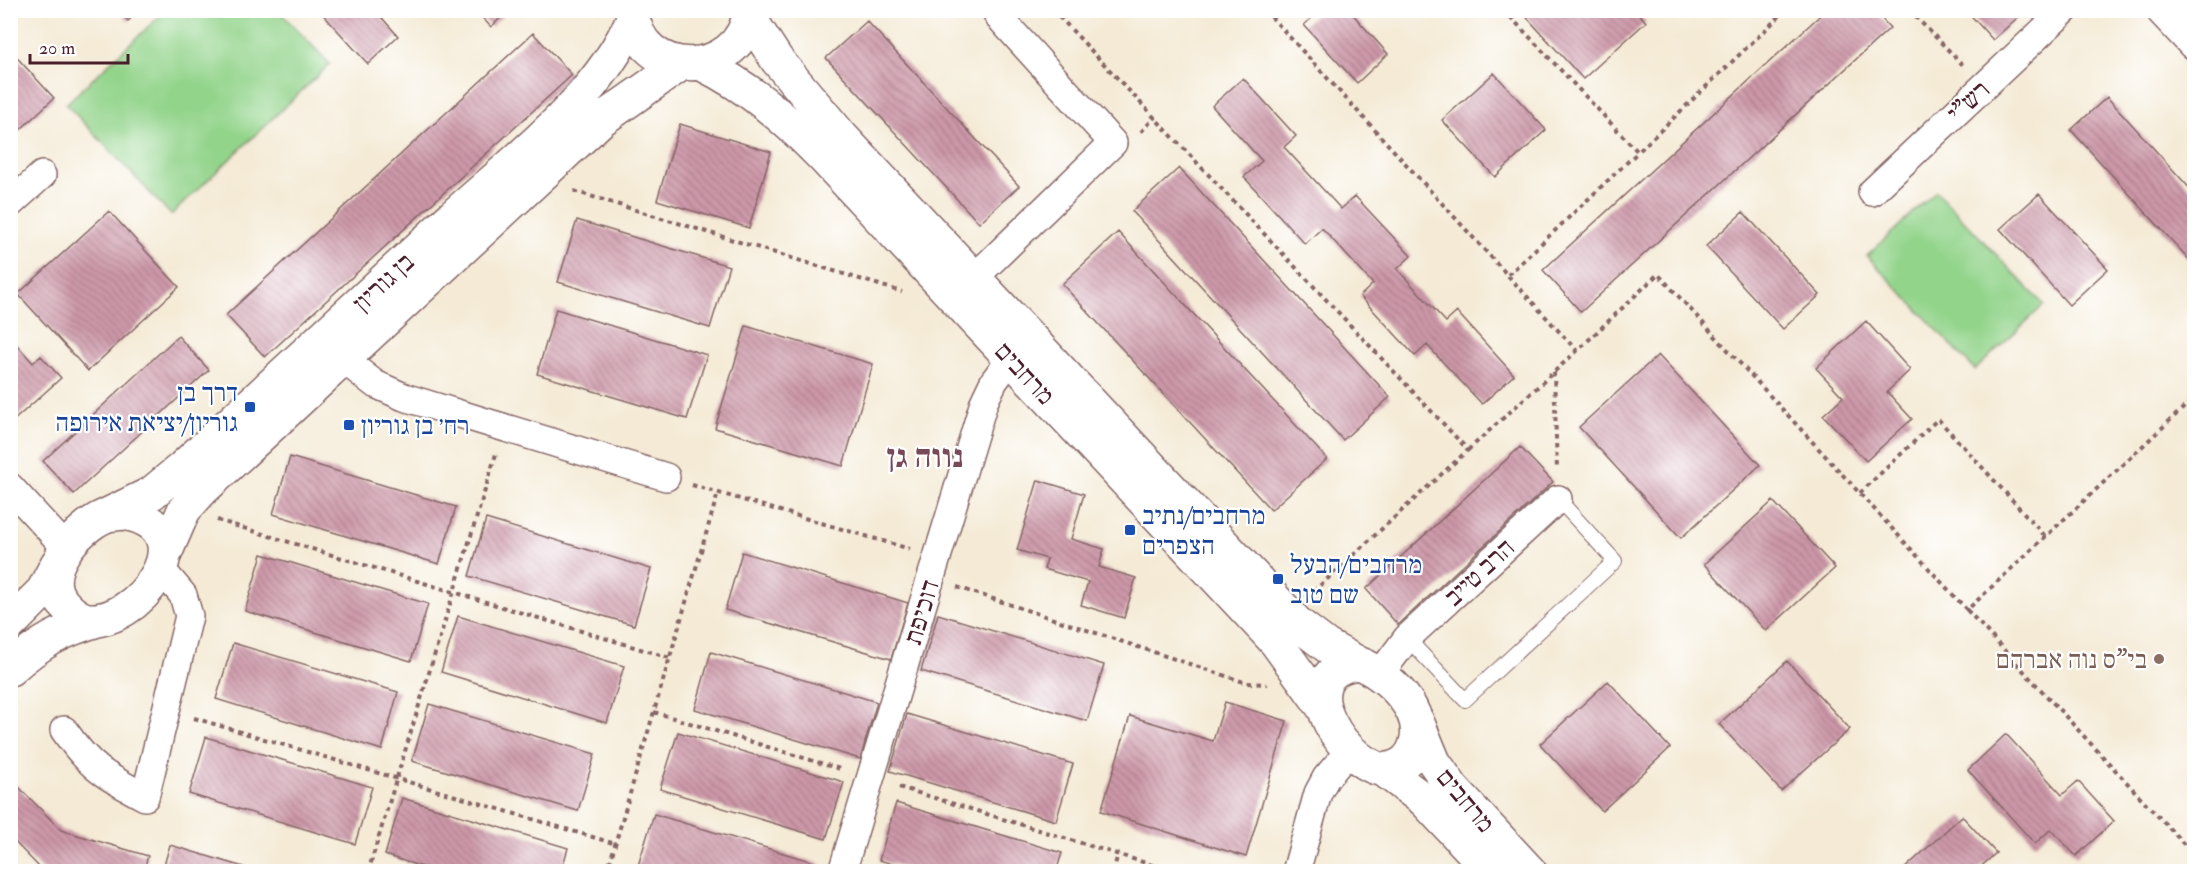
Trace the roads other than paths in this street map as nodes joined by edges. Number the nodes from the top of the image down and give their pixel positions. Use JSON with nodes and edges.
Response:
{"nodes":[{"id":1,"x":2066,"y":10,"type":"edge"},
{"id":2,"x":2163,"y":10,"type":"edge"},
{"id":3,"x":632,"y":14,"type":"edge"},
{"id":4,"x":750,"y":14,"type":"edge"},
{"id":5,"x":998,"y":16,"type":"dead end"},
{"id":6,"x":2194,"y":43,"type":"edge"},
{"id":7,"x":692,"y":64,"type":"junction"},
{"id":8,"x":42,"y":175,"type":"dead end"},
{"id":9,"x":1872,"y":192,"type":"dead end"},
{"id":10,"x":10,"y":204,"type":"edge"},
{"id":11,"x":974,"y":278,"type":"junction"},
{"id":12,"x":343,"y":358,"type":"junction"},
{"id":13,"x":1011,"y":358,"type":"junction"},
{"id":14,"x":666,"y":477,"type":"road end"},
{"id":15,"x":10,"y":487,"type":"edge"},
{"id":16,"x":1558,"y":499,"type":"joint"},
{"id":17,"x":105,"y":516,"type":"junction"},
{"id":18,"x":62,"y":557,"type":"junction"},
{"id":19,"x":162,"y":562,"type":"junction"},
{"id":20,"x":101,"y":619,"type":"junction"},
{"id":21,"x":10,"y":624,"type":"edge"},
{"id":22,"x":1407,"y":638,"type":"junction"},
{"id":23,"x":1369,"y":668,"type":"junction"},
{"id":24,"x":10,"y":669,"type":"edge"},
{"id":25,"x":1323,"y":707,"type":"junction"},
{"id":26,"x":1416,"y":719,"type":"junction"},
{"id":27,"x":64,"y":730,"type":"dead end"},
{"id":28,"x":1350,"y":750,"type":"junction"},
{"id":29,"x":1384,"y":770,"type":"junction"},
{"id":30,"x":842,"y":872,"type":"edge"},
{"id":31,"x":1296,"y":872,"type":"edge"},
{"id":32,"x":1492,"y":872,"type":"edge"},
{"id":33,"x":1530,"y":872,"type":"edge"}],
"edges":[{"from":1,"to":9,"type":"street","name":"רש\"י"},
{"from":2,"to":6,"type":"street"},
{"from":3,"to":7,"type":"street","name":"מרחבים"},
{"from":3,"to":17,"type":"street","name":"בן גוריון"},
{"from":4,"to":7,"type":"street","name":"בן גוריון"},
{"from":4,"to":11,"type":"street","name":"מרחבים"},
{"from":5,"to":11,"type":"street"},
{"from":7,"to":12,"type":"street","name":"בן גוריון"},
{"from":7,"to":13,"type":"street","name":"מרחבים"},
{"from":8,"to":10,"type":"street"},
{"from":11,"to":23,"type":"street","name":"מרחבים"},
{"from":12,"to":14,"type":"street"},
{"from":12,"to":19,"type":"street","name":"בן גוריון"},
{"from":13,"to":25,"type":"street","name":"מרחבים"},
{"from":13,"to":30,"type":"street","name":"דוכיפת"},
{"from":15,"to":18,"type":"street"},
{"from":16,"to":22,"type":"street","name":"הרב טייב"},
{"from":16,"to":22,"type":"lane"},
{"from":17,"to":18,"type":"street"},
{"from":17,"to":19,"type":"street"},
{"from":18,"to":20,"type":"street"},
{"from":18,"to":21,"type":"street"},
{"from":19,"to":20,"type":"street"},
{"from":19,"to":27,"type":"street"},
{"from":20,"to":24,"type":"street"},
{"from":22,"to":23,"type":"street","name":"הרב טייב"},
{"from":23,"to":25,"type":"street"},
{"from":23,"to":26,"type":"street"},
{"from":25,"to":28,"type":"street"},
{"from":26,"to":29,"type":"street"},
{"from":26,"to":33,"type":"street","name":"מרחבים"},
{"from":28,"to":29,"type":"street"},
{"from":28,"to":31,"type":"street"},
{"from":29,"to":32,"type":"street","name":"מרחבים"}]}
